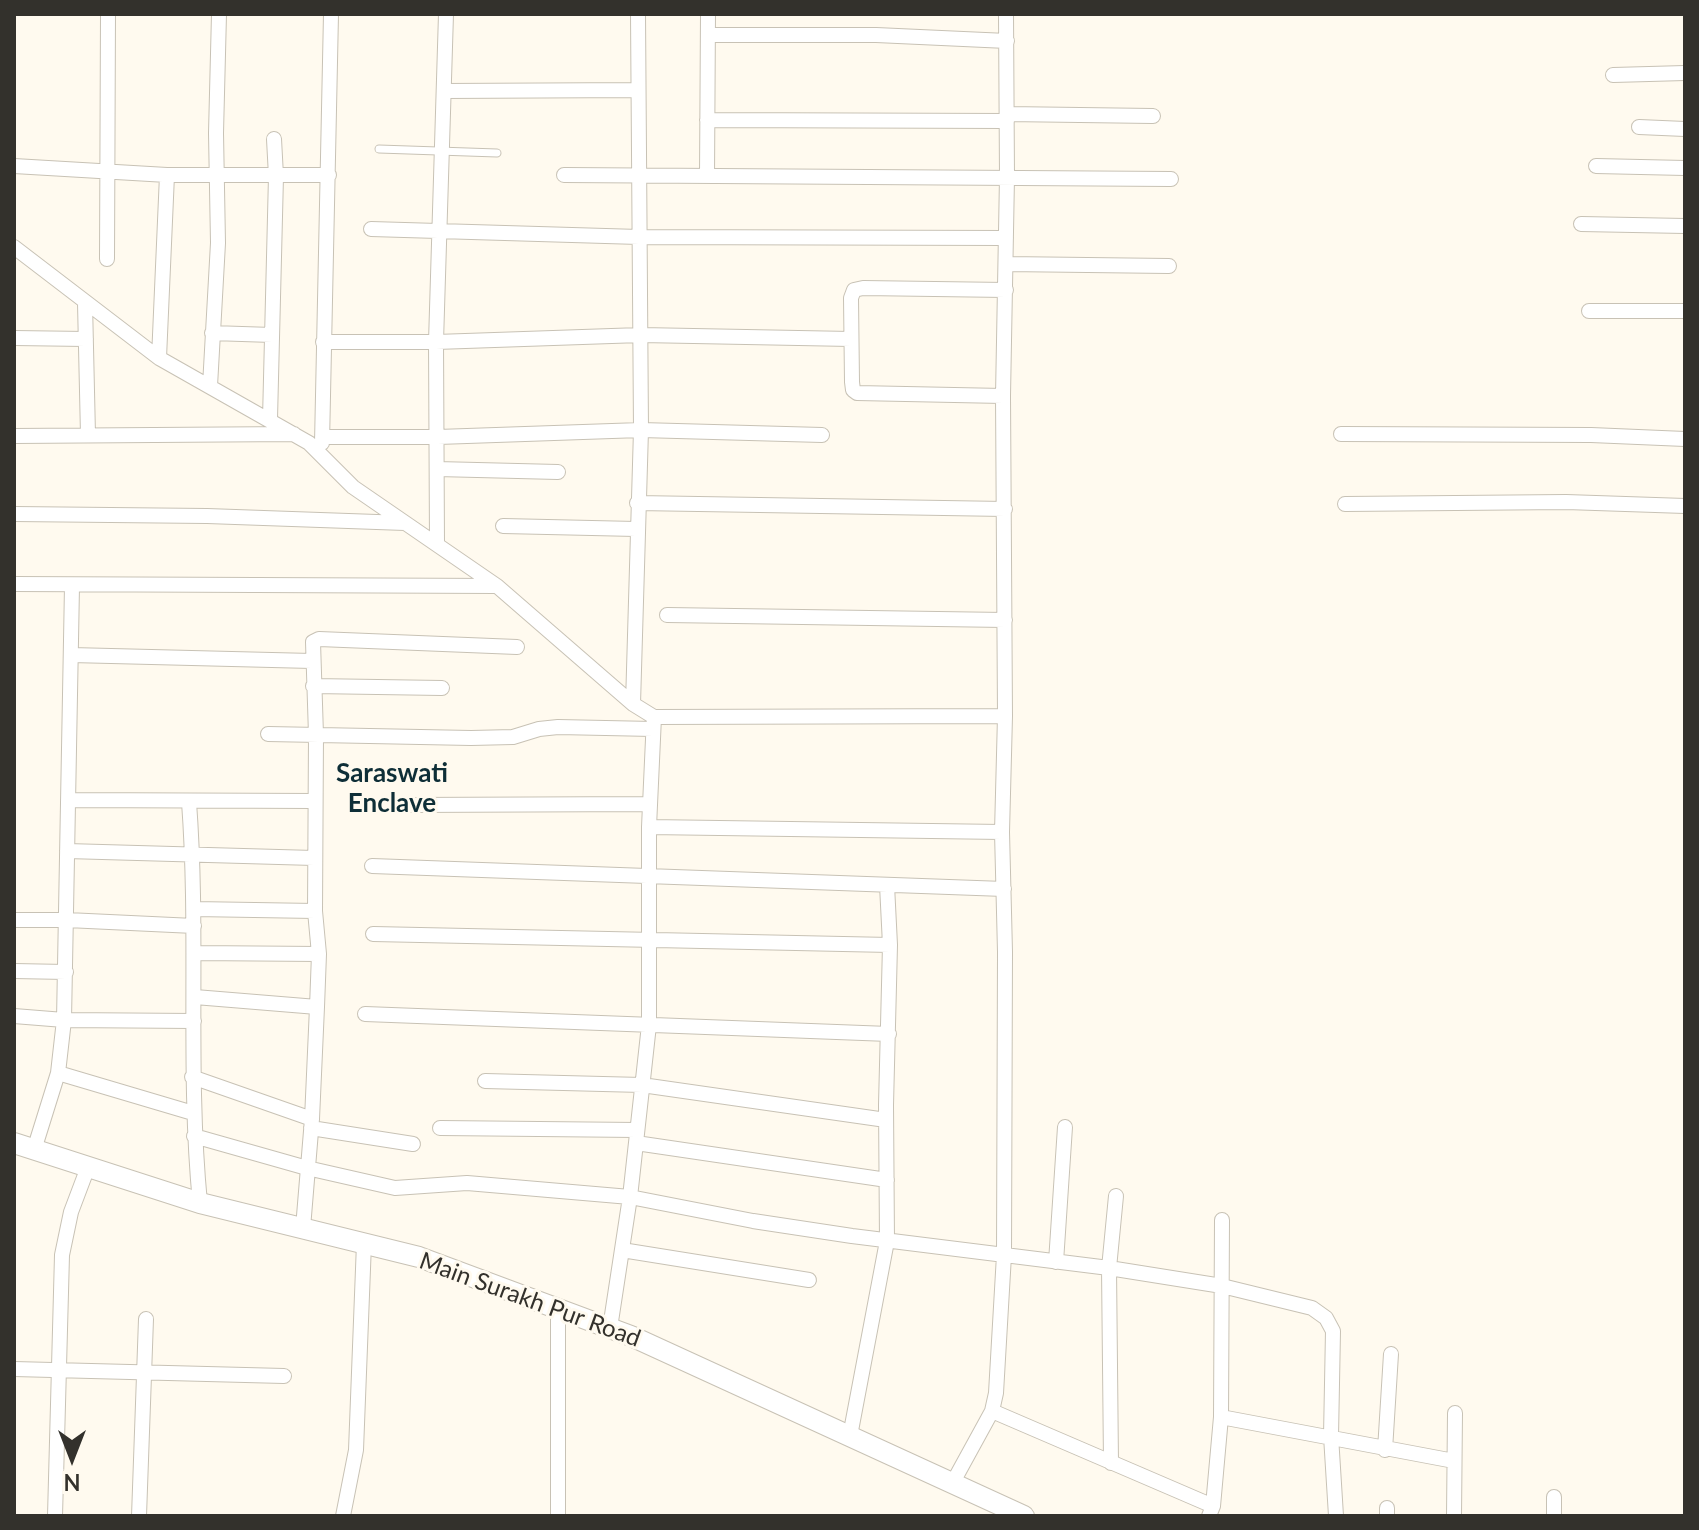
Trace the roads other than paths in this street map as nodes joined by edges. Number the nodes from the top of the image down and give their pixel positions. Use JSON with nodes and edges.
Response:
{"nodes":[{"id":1,"x":108,"y":14,"type":"edge"},
{"id":2,"x":219,"y":14,"type":"edge"},
{"id":3,"x":331,"y":14,"type":"edge"},
{"id":4,"x":446,"y":14,"type":"edge"},
{"id":5,"x":638,"y":14,"type":"edge"},
{"id":6,"x":708,"y":14,"type":"edge"},
{"id":7,"x":1006,"y":14,"type":"edge"},
{"id":8,"x":708,"y":35,"type":"junction"},
{"id":9,"x":1007,"y":41,"type":"junction"},
{"id":10,"x":1685,"y":73,"type":"edge"},
{"id":11,"x":1613,"y":75,"type":"dead end"},
{"id":12,"x":638,"y":90,"type":"junction"},
{"id":13,"x":444,"y":91,"type":"junction"},
{"id":14,"x":1153,"y":116,"type":"dead end"},
{"id":15,"x":1007,"y":117,"type":"junction"},
{"id":16,"x":707,"y":120,"type":"junction"},
{"id":17,"x":1639,"y":127,"type":"dead end"},
{"id":18,"x":1685,"y":129,"type":"edge"},
{"id":19,"x":274,"y":139,"type":"dead end"},
{"id":20,"x":379,"y":149,"type":"dead end"},
{"id":21,"x":443,"y":151,"type":"junction"},
{"id":22,"x":497,"y":153,"type":"dead end"},
{"id":23,"x":14,"y":166,"type":"edge"},
{"id":24,"x":1596,"y":166,"type":"dead end"},
{"id":25,"x":1685,"y":168,"type":"edge"},
{"id":26,"x":108,"y":171,"type":"junction"},
{"id":27,"x":167,"y":175,"type":"junction"},
{"id":28,"x":217,"y":175,"type":"junction"},
{"id":29,"x":329,"y":175,"type":"junction"},
{"id":30,"x":564,"y":175,"type":"dead end"},
{"id":31,"x":276,"y":176,"type":"junction"},
{"id":32,"x":638,"y":176,"type":"junction"},
{"id":33,"x":707,"y":176,"type":"junction"},
{"id":34,"x":1007,"y":177,"type":"junction"},
{"id":35,"x":1171,"y":179,"type":"dead end"},
{"id":36,"x":1581,"y":224,"type":"dead end"},
{"id":37,"x":1685,"y":226,"type":"edge"},
{"id":38,"x":371,"y":229,"type":"dead end"},
{"id":39,"x":440,"y":232,"type":"junction"},
{"id":40,"x":639,"y":237,"type":"junction"},
{"id":41,"x":1006,"y":238,"type":"junction"},
{"id":42,"x":14,"y":247,"type":"edge"},
{"id":43,"x":107,"y":259,"type":"dead end"},
{"id":44,"x":1006,"y":264,"type":"junction"},
{"id":45,"x":1169,"y":266,"type":"dead end"},
{"id":46,"x":1006,"y":290,"type":"junction"},
{"id":47,"x":85,"y":303,"type":"junction"},
{"id":48,"x":1589,"y":311,"type":"dead end"},
{"id":49,"x":1685,"y":311,"type":"edge"},
{"id":50,"x":212,"y":333,"type":"junction"},
{"id":51,"x":272,"y":335,"type":"junction"},
{"id":52,"x":641,"y":335,"type":"junction"},
{"id":53,"x":14,"y":338,"type":"edge"},
{"id":54,"x":86,"y":339,"type":"junction"},
{"id":55,"x":851,"y":339,"type":"junction"},
{"id":56,"x":323,"y":342,"type":"junction"},
{"id":57,"x":436,"y":342,"type":"junction"},
{"id":58,"x":159,"y":358,"type":"junction"},
{"id":59,"x":210,"y":386,"type":"junction"},
{"id":60,"x":1003,"y":396,"type":"junction"},
{"id":61,"x":270,"y":419,"type":"junction"},
{"id":62,"x":641,"y":430,"type":"junction"},
{"id":63,"x":295,"y":434,"type":"junction"},
{"id":64,"x":1341,"y":434,"type":"dead end"},
{"id":65,"x":88,"y":435,"type":"junction"},
{"id":66,"x":822,"y":435,"type":"dead end"},
{"id":67,"x":14,"y":436,"type":"edge"},
{"id":68,"x":322,"y":437,"type":"junction"},
{"id":69,"x":438,"y":437,"type":"junction"},
{"id":70,"x":1685,"y":439,"type":"edge"},
{"id":71,"x":322,"y":456,"type":"junction"},
{"id":72,"x":437,"y":469,"type":"junction"},
{"id":73,"x":558,"y":472,"type":"dead end"},
{"id":74,"x":637,"y":503,"type":"junction"},
{"id":75,"x":1345,"y":504,"type":"dead end"},
{"id":76,"x":1685,"y":506,"type":"edge"},
{"id":77,"x":1005,"y":509,"type":"junction"},
{"id":78,"x":14,"y":514,"type":"edge"},
{"id":79,"x":405,"y":523,"type":"junction"},
{"id":80,"x":503,"y":526,"type":"dead end"},
{"id":81,"x":636,"y":529,"type":"junction"},
{"id":82,"x":437,"y":544,"type":"junction"},
{"id":83,"x":14,"y":584,"type":"edge"},
{"id":84,"x":72,"y":586,"type":"junction"},
{"id":85,"x":497,"y":586,"type":"junction"},
{"id":86,"x":667,"y":615,"type":"dead end"},
{"id":87,"x":1005,"y":620,"type":"junction"},
{"id":88,"x":517,"y":647,"type":"dead end"},
{"id":89,"x":71,"y":655,"type":"junction"},
{"id":90,"x":312,"y":661,"type":"junction"},
{"id":91,"x":313,"y":686,"type":"junction"},
{"id":92,"x":442,"y":688,"type":"dead end"},
{"id":93,"x":633,"y":704,"type":"junction"},
{"id":94,"x":1005,"y":716,"type":"junction"},
{"id":95,"x":654,"y":723,"type":"junction"},
{"id":96,"x":268,"y":734,"type":"dead end"},
{"id":97,"x":316,"y":735,"type":"junction"},
{"id":98,"x":68,"y":800,"type":"junction"},
{"id":99,"x":315,"y":801,"type":"junction"},
{"id":100,"x":189,"y":802,"type":"junction"},
{"id":101,"x":649,"y":804,"type":"junction"},
{"id":102,"x":411,"y":805,"type":"dead end"},
{"id":103,"x":649,"y":827,"type":"junction"},
{"id":104,"x":1002,"y":832,"type":"junction"},
{"id":105,"x":67,"y":851,"type":"junction"},
{"id":106,"x":193,"y":856,"type":"junction"},
{"id":107,"x":314,"y":858,"type":"junction"},
{"id":108,"x":372,"y":866,"type":"dead end"},
{"id":109,"x":648,"y":876,"type":"junction"},
{"id":110,"x":887,"y":885,"type":"junction"},
{"id":111,"x":1004,"y":889,"type":"junction"},
{"id":112,"x":194,"y":909,"type":"junction"},
{"id":113,"x":315,"y":911,"type":"junction"},
{"id":114,"x":14,"y":920,"type":"edge"},
{"id":115,"x":67,"y":920,"type":"junction"},
{"id":116,"x":194,"y":926,"type":"junction"},
{"id":117,"x":373,"y":934,"type":"dead end"},
{"id":118,"x":649,"y":940,"type":"junction"},
{"id":119,"x":890,"y":945,"type":"junction"},
{"id":120,"x":194,"y":953,"type":"junction"},
{"id":121,"x":319,"y":954,"type":"junction"},
{"id":122,"x":14,"y":971,"type":"edge"},
{"id":123,"x":66,"y":972,"type":"junction"},
{"id":124,"x":195,"y":997,"type":"junction"},
{"id":125,"x":317,"y":1007,"type":"junction"},
{"id":126,"x":365,"y":1014,"type":"dead end"},
{"id":127,"x":14,"y":1016,"type":"edge"},
{"id":128,"x":64,"y":1020,"type":"junction"},
{"id":129,"x":194,"y":1021,"type":"junction"},
{"id":130,"x":649,"y":1025,"type":"junction"},
{"id":131,"x":889,"y":1034,"type":"junction"},
{"id":132,"x":58,"y":1073,"type":"junction"},
{"id":133,"x":192,"y":1077,"type":"junction"},
{"id":134,"x":485,"y":1081,"type":"dead end"},
{"id":135,"x":642,"y":1085,"type":"junction"},
{"id":136,"x":193,"y":1113,"type":"junction"},
{"id":137,"x":886,"y":1120,"type":"junction"},
{"id":138,"x":312,"y":1123,"type":"junction"},
{"id":139,"x":1065,"y":1127,"type":"dead end"},
{"id":140,"x":440,"y":1128,"type":"dead end"},
{"id":141,"x":194,"y":1136,"type":"junction"},
{"id":142,"x":636,"y":1136,"type":"junction"},
{"id":143,"x":14,"y":1143,"type":"edge"},
{"id":144,"x":413,"y":1144,"type":"dead end"},
{"id":145,"x":34,"y":1150,"type":"junction"},
{"id":146,"x":88,"y":1167,"type":"junction"},
{"id":147,"x":307,"y":1168,"type":"junction"},
{"id":148,"x":887,"y":1180,"type":"junction"},
{"id":149,"x":1116,"y":1196,"type":"dead end"},
{"id":150,"x":630,"y":1197,"type":"junction"},
{"id":151,"x":200,"y":1203,"type":"junction"},
{"id":152,"x":1222,"y":1220,"type":"dead end"},
{"id":153,"x":303,"y":1228,"type":"junction"},
{"id":154,"x":887,"y":1241,"type":"junction"},
{"id":155,"x":364,"y":1243,"type":"junction"},
{"id":156,"x":622,"y":1250,"type":"junction"},
{"id":157,"x":1004,"y":1255,"type":"junction"},
{"id":158,"x":1056,"y":1262,"type":"junction"},
{"id":159,"x":1109,"y":1268,"type":"junction"},
{"id":160,"x":809,"y":1280,"type":"dead end"},
{"id":161,"x":1222,"y":1286,"type":"junction"},
{"id":162,"x":558,"y":1309,"type":"junction"},
{"id":163,"x":146,"y":1319,"type":"dead end"},
{"id":164,"x":610,"y":1328,"type":"junction"},
{"id":165,"x":1391,"y":1354,"type":"dead end"},
{"id":166,"x":14,"y":1369,"type":"edge"},
{"id":167,"x":60,"y":1372,"type":"junction"},
{"id":168,"x":144,"y":1372,"type":"junction"},
{"id":169,"x":284,"y":1376,"type":"dead end"},
{"id":170,"x":992,"y":1411,"type":"junction"},
{"id":171,"x":1455,"y":1413,"type":"dead end"},
{"id":172,"x":1221,"y":1417,"type":"junction"},
{"id":173,"x":850,"y":1436,"type":"junction"},
{"id":174,"x":1331,"y":1436,"type":"junction"},
{"id":175,"x":1385,"y":1450,"type":"junction"},
{"id":176,"x":1454,"y":1461,"type":"junction"},
{"id":177,"x":1111,"y":1463,"type":"junction"},
{"id":178,"x":952,"y":1484,"type":"junction"},
{"id":179,"x":1554,"y":1497,"type":"dead end"},
{"id":180,"x":1211,"y":1511,"type":"edge"},
{"id":181,"x":55,"y":1516,"type":"edge"},
{"id":182,"x":139,"y":1516,"type":"edge"},
{"id":183,"x":343,"y":1516,"type":"edge"},
{"id":184,"x":558,"y":1516,"type":"edge"},
{"id":185,"x":1024,"y":1516,"type":"edge"},
{"id":186,"x":1336,"y":1516,"type":"edge"},
{"id":187,"x":1454,"y":1516,"type":"edge"},
{"id":188,"x":1554,"y":1516,"type":"edge"}],
"edges":[{"from":1,"to":26,"type":"street"},
{"from":2,"to":28,"type":"street"},
{"from":3,"to":29,"type":"street"},
{"from":4,"to":13,"type":"street"},
{"from":5,"to":12,"type":"street"},
{"from":6,"to":8,"type":"street"},
{"from":7,"to":9,"type":"street"},
{"from":8,"to":9,"type":"street"},
{"from":8,"to":16,"type":"street"},
{"from":9,"to":15,"type":"street"},
{"from":10,"to":11,"type":"street"},
{"from":12,"to":13,"type":"street"},
{"from":12,"to":32,"type":"street"},
{"from":13,"to":21,"type":"street"},
{"from":14,"to":15,"type":"street"},
{"from":15,"to":16,"type":"street"},
{"from":15,"to":34,"type":"street"},
{"from":16,"to":33,"type":"street"},
{"from":17,"to":18,"type":"street"},
{"from":19,"to":31,"type":"street"},
{"from":20,"to":21,"type":"lane"},
{"from":21,"to":22,"type":"lane"},
{"from":21,"to":39,"type":"street"},
{"from":23,"to":26,"type":"street"},
{"from":24,"to":25,"type":"street"},
{"from":26,"to":27,"type":"street"},
{"from":26,"to":43,"type":"street"},
{"from":27,"to":28,"type":"street"},
{"from":27,"to":58,"type":"street"},
{"from":28,"to":31,"type":"street"},
{"from":28,"to":50,"type":"street"},
{"from":29,"to":31,"type":"street"},
{"from":29,"to":56,"type":"street"},
{"from":30,"to":32,"type":"street"},
{"from":31,"to":51,"type":"street"},
{"from":32,"to":33,"type":"street"},
{"from":32,"to":40,"type":"street"},
{"from":33,"to":34,"type":"street"},
{"from":34,"to":35,"type":"street"},
{"from":34,"to":41,"type":"street"},
{"from":36,"to":37,"type":"street"},
{"from":38,"to":39,"type":"street"},
{"from":39,"to":40,"type":"street"},
{"from":39,"to":57,"type":"street"},
{"from":40,"to":41,"type":"street"},
{"from":40,"to":52,"type":"street"},
{"from":41,"to":44,"type":"street"},
{"from":42,"to":47,"type":"street"},
{"from":44,"to":45,"type":"street"},
{"from":44,"to":46,"type":"street"},
{"from":46,"to":55,"type":"street"},
{"from":46,"to":60,"type":"street"},
{"from":47,"to":54,"type":"street"},
{"from":47,"to":58,"type":"street"},
{"from":48,"to":49,"type":"street"},
{"from":50,"to":51,"type":"street"},
{"from":50,"to":59,"type":"street"},
{"from":51,"to":61,"type":"street"},
{"from":52,"to":55,"type":"street"},
{"from":52,"to":57,"type":"street"},
{"from":52,"to":62,"type":"street"},
{"from":53,"to":54,"type":"street"},
{"from":54,"to":65,"type":"street"},
{"from":55,"to":60,"type":"street"},
{"from":56,"to":57,"type":"street"},
{"from":56,"to":68,"type":"street"},
{"from":57,"to":69,"type":"street"},
{"from":58,"to":59,"type":"street"},
{"from":59,"to":61,"type":"street"},
{"from":60,"to":77,"type":"street"},
{"from":61,"to":63,"type":"street"},
{"from":62,"to":66,"type":"street"},
{"from":62,"to":69,"type":"street"},
{"from":62,"to":74,"type":"street"},
{"from":63,"to":65,"type":"street"},
{"from":63,"to":71,"type":"street"},
{"from":64,"to":70,"type":"street"},
{"from":65,"to":67,"type":"street"},
{"from":68,"to":69,"type":"street"},
{"from":68,"to":71,"type":"street"},
{"from":69,"to":72,"type":"street"},
{"from":71,"to":79,"type":"street"},
{"from":72,"to":73,"type":"street"},
{"from":72,"to":82,"type":"street"},
{"from":74,"to":77,"type":"street"},
{"from":74,"to":81,"type":"street"},
{"from":75,"to":76,"type":"street"},
{"from":77,"to":87,"type":"street"},
{"from":78,"to":79,"type":"street"},
{"from":79,"to":82,"type":"street"},
{"from":80,"to":81,"type":"street"},
{"from":81,"to":93,"type":"street"},
{"from":82,"to":85,"type":"street"},
{"from":83,"to":84,"type":"street"},
{"from":84,"to":85,"type":"street"},
{"from":84,"to":89,"type":"street"},
{"from":85,"to":93,"type":"street"},
{"from":86,"to":87,"type":"street"},
{"from":87,"to":94,"type":"street"},
{"from":88,"to":90,"type":"street"},
{"from":89,"to":90,"type":"street"},
{"from":89,"to":98,"type":"street"},
{"from":90,"to":91,"type":"street"},
{"from":91,"to":92,"type":"street"},
{"from":91,"to":97,"type":"street"},
{"from":93,"to":95,"type":"street"},
{"from":94,"to":95,"type":"street"},
{"from":94,"to":104,"type":"street"},
{"from":95,"to":97,"type":"street"},
{"from":95,"to":101,"type":"street"},
{"from":96,"to":97,"type":"street"},
{"from":97,"to":99,"type":"street"},
{"from":98,"to":100,"type":"street"},
{"from":98,"to":105,"type":"street"},
{"from":99,"to":100,"type":"street"},
{"from":99,"to":107,"type":"street"},
{"from":100,"to":106,"type":"street"},
{"from":101,"to":102,"type":"street"},
{"from":101,"to":103,"type":"street"},
{"from":103,"to":104,"type":"street"},
{"from":103,"to":109,"type":"street"},
{"from":104,"to":111,"type":"street"},
{"from":105,"to":106,"type":"street"},
{"from":105,"to":115,"type":"street"},
{"from":106,"to":107,"type":"street"},
{"from":106,"to":112,"type":"street"},
{"from":107,"to":113,"type":"street"},
{"from":108,"to":109,"type":"street"},
{"from":109,"to":110,"type":"street"},
{"from":109,"to":118,"type":"street"},
{"from":110,"to":111,"type":"street"},
{"from":110,"to":119,"type":"street"},
{"from":111,"to":157,"type":"street"},
{"from":112,"to":113,"type":"street"},
{"from":112,"to":116,"type":"street"},
{"from":113,"to":121,"type":"street"},
{"from":114,"to":115,"type":"street"},
{"from":115,"to":116,"type":"street"},
{"from":115,"to":123,"type":"street"},
{"from":116,"to":120,"type":"street"},
{"from":117,"to":118,"type":"street"},
{"from":118,"to":119,"type":"street"},
{"from":118,"to":130,"type":"street"},
{"from":119,"to":131,"type":"street"},
{"from":120,"to":121,"type":"street"},
{"from":120,"to":124,"type":"street"},
{"from":121,"to":125,"type":"street"},
{"from":122,"to":123,"type":"street"},
{"from":123,"to":128,"type":"street"},
{"from":124,"to":125,"type":"street"},
{"from":124,"to":129,"type":"street"},
{"from":125,"to":138,"type":"street"},
{"from":126,"to":130,"type":"street"},
{"from":127,"to":128,"type":"street"},
{"from":128,"to":129,"type":"street"},
{"from":128,"to":132,"type":"street"},
{"from":129,"to":133,"type":"street"},
{"from":130,"to":131,"type":"street"},
{"from":130,"to":135,"type":"street"},
{"from":131,"to":137,"type":"street"},
{"from":132,"to":136,"type":"street"},
{"from":132,"to":145,"type":"street"},
{"from":133,"to":136,"type":"street"},
{"from":133,"to":138,"type":"street"},
{"from":134,"to":135,"type":"street"},
{"from":135,"to":137,"type":"street"},
{"from":135,"to":142,"type":"street"},
{"from":136,"to":141,"type":"street"},
{"from":137,"to":148,"type":"street"},
{"from":138,"to":144,"type":"street"},
{"from":138,"to":147,"type":"street"},
{"from":139,"to":158,"type":"street"},
{"from":140,"to":142,"type":"street"},
{"from":141,"to":147,"type":"street"},
{"from":141,"to":151,"type":"street"},
{"from":142,"to":148,"type":"street"},
{"from":142,"to":150,"type":"street"},
{"from":143,"to":145,"type":"street","name":"Main Surakh Pur Road"},
{"from":145,"to":146,"type":"street","name":"Main Surakh Pur Road"},
{"from":146,"to":151,"type":"street","name":"Main Surakh Pur Road"},
{"from":146,"to":167,"type":"street"},
{"from":147,"to":150,"type":"street"},
{"from":147,"to":153,"type":"street"},
{"from":148,"to":154,"type":"street"},
{"from":149,"to":159,"type":"street"},
{"from":150,"to":154,"type":"street"},
{"from":150,"to":156,"type":"street"},
{"from":151,"to":153,"type":"street","name":"Main Surakh Pur Road"},
{"from":152,"to":161,"type":"street"},
{"from":153,"to":155,"type":"street","name":"Main Surakh Pur Road"},
{"from":154,"to":157,"type":"street"},
{"from":154,"to":173,"type":"street"},
{"from":155,"to":162,"type":"street","name":"Main Surakh Pur Road"},
{"from":155,"to":183,"type":"street"},
{"from":156,"to":160,"type":"street"},
{"from":156,"to":164,"type":"street"},
{"from":157,"to":158,"type":"street"},
{"from":157,"to":170,"type":"street"},
{"from":158,"to":159,"type":"street"},
{"from":159,"to":161,"type":"street"},
{"from":159,"to":177,"type":"street"},
{"from":161,"to":172,"type":"street"},
{"from":161,"to":174,"type":"street"},
{"from":162,"to":164,"type":"street","name":"Main Surakh Pur Road"},
{"from":162,"to":184,"type":"street"},
{"from":163,"to":168,"type":"street"},
{"from":164,"to":173,"type":"street","name":"Main Surakh Pur Road"},
{"from":165,"to":175,"type":"street"},
{"from":166,"to":167,"type":"street"},
{"from":167,"to":168,"type":"street"},
{"from":167,"to":181,"type":"street"},
{"from":168,"to":169,"type":"street"},
{"from":168,"to":182,"type":"street"},
{"from":170,"to":177,"type":"street"},
{"from":170,"to":178,"type":"street"},
{"from":171,"to":176,"type":"street"},
{"from":172,"to":174,"type":"street"},
{"from":172,"to":180,"type":"street"},
{"from":173,"to":178,"type":"street","name":"Main Surakh Pur Road"},
{"from":174,"to":175,"type":"street"},
{"from":174,"to":186,"type":"street"},
{"from":175,"to":176,"type":"street"},
{"from":176,"to":187,"type":"street"},
{"from":177,"to":180,"type":"street"},
{"from":178,"to":185,"type":"street","name":"Main Surakh Pur Road"},
{"from":179,"to":188,"type":"street"}]}
